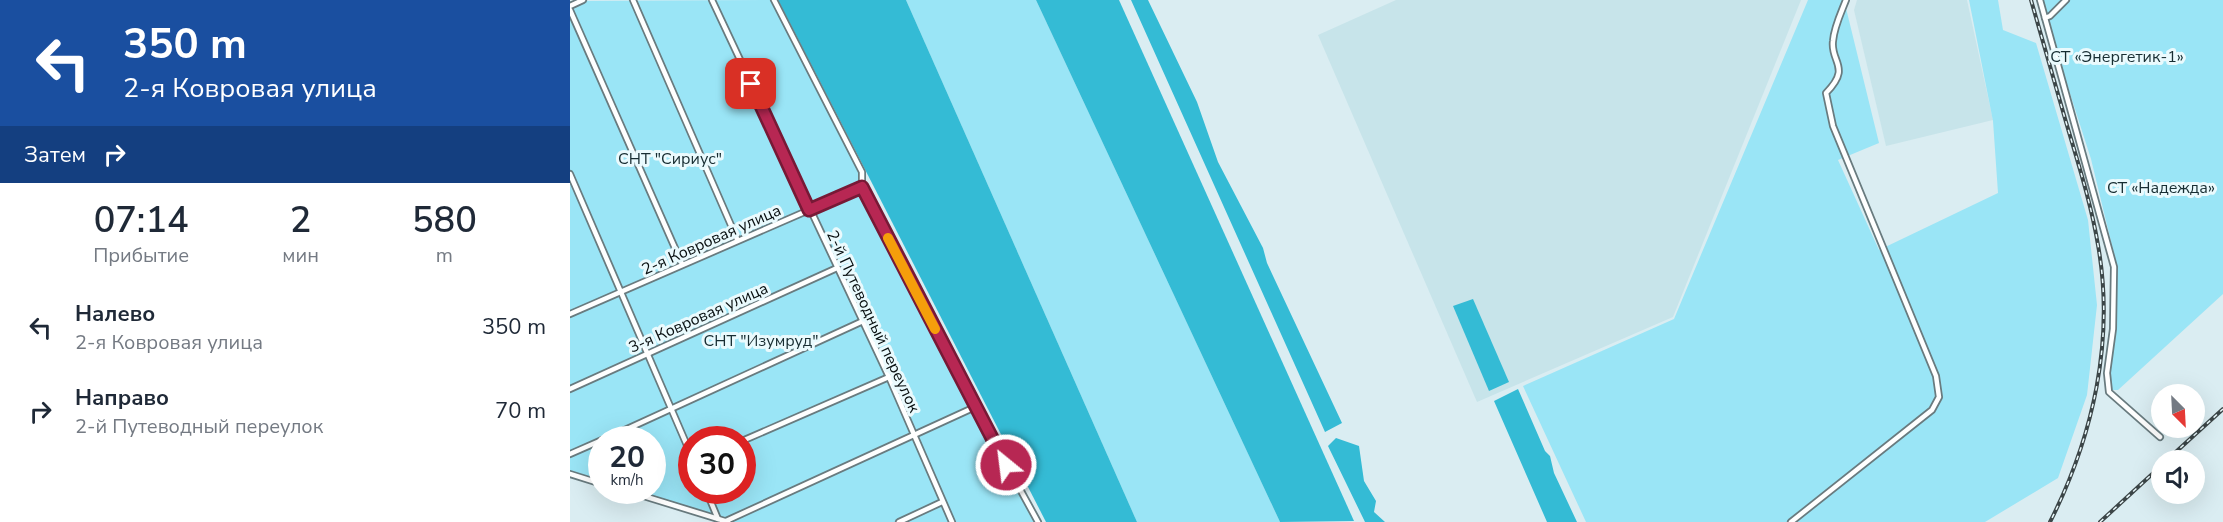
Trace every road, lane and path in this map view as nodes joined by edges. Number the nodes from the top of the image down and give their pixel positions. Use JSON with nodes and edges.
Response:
{"nodes":[{"id":1,"x":583,"y":0,"type":"edge"},
{"id":2,"x":633,"y":0,"type":"edge"},
{"id":3,"x":712,"y":0,"type":"edge"},
{"id":4,"x":774,"y":0,"type":"edge"},
{"id":5,"x":1846,"y":0,"type":"edge"},
{"id":6,"x":2040,"y":0,"type":"edge"},
{"id":7,"x":2066,"y":0,"type":"edge"},
{"id":8,"x":570,"y":8,"type":"edge"},
{"id":9,"x":2045,"y":18,"type":"junction"},
{"id":10,"x":570,"y":174,"type":"edge"},
{"id":11,"x":862,"y":187,"type":"junction"},
{"id":12,"x":809,"y":210,"type":"junction"},
{"id":13,"x":737,"y":239,"type":"junction"},
{"id":14,"x":682,"y":264,"type":"junction"},
{"id":15,"x":837,"y":268,"type":"junction"},
{"id":16,"x":620,"y":292,"type":"junction"},
{"id":17,"x":570,"y":314,"type":"edge"},
{"id":18,"x":863,"y":321,"type":"junction"},
{"id":19,"x":646,"y":353,"type":"junction"},
{"id":20,"x":889,"y":377,"type":"junction"},
{"id":21,"x":570,"y":389,"type":"edge"},
{"id":22,"x":975,"y":407,"type":"junction"},
{"id":23,"x":671,"y":409,"type":"junction"},
{"id":24,"x":633,"y":426,"type":"edge"},
{"id":25,"x":678,"y":426,"type":"edge"},
{"id":26,"x":2151,"y":429,"type":"edge"},
{"id":27,"x":756,"y":435,"type":"edge"},
{"id":28,"x":914,"y":436,"type":"junction"},
{"id":29,"x":588,"y":446,"type":"edge"},
{"id":30,"x":570,"y":454,"type":"edge"},
{"id":31,"x":570,"y":474,"type":"edge"},
{"id":32,"x":588,"y":480,"type":"edge"},
{"id":33,"x":942,"y":502,"type":"junction"},
{"id":34,"x":666,"y":503,"type":"edge"},
{"id":35,"x":712,"y":504,"type":"edge"},
{"id":36,"x":718,"y":519,"type":"junction"},
{"id":37,"x":727,"y":522,"type":"edge"},
{"id":38,"x":899,"y":522,"type":"edge"},
{"id":39,"x":952,"y":522,"type":"edge"},
{"id":40,"x":1038,"y":522,"type":"edge"},
{"id":41,"x":1791,"y":522,"type":"edge"}],
"edges":[{"from":1,"to":8,"type":"street"},
{"from":2,"to":13,"type":"street"},
{"from":3,"to":12,"type":"street","name":"2-й Путеводный переулок"},
{"from":4,"to":11,"type":"street"},
{"from":5,"to":41,"type":"street"},
{"from":6,"to":9,"type":"street"},
{"from":7,"to":9,"type":"street"},
{"from":8,"to":14,"type":"street"},
{"from":9,"to":26,"type":"street"},
{"from":10,"to":16,"type":"street"},
{"from":11,"to":12,"type":"street","name":"2-я Ковровая улица"},
{"from":11,"to":22,"type":"street"},
{"from":12,"to":13,"type":"street","name":"2-я Ковровая улица"},
{"from":12,"to":15,"type":"street","name":"2-й Путеводный переулок"},
{"from":13,"to":14,"type":"street","name":"2-я Ковровая улица"},
{"from":14,"to":16,"type":"street","name":"2-я Ковровая улица"},
{"from":15,"to":18,"type":"street","name":"2-й Путеводный переулок"},
{"from":15,"to":19,"type":"street","name":"3-я Ковровая улица"},
{"from":16,"to":17,"type":"street","name":"2-я Ковровая улица"},
{"from":16,"to":19,"type":"street"},
{"from":18,"to":20,"type":"street","name":"2-й Путеводный переулок"},
{"from":18,"to":23,"type":"street"},
{"from":19,"to":21,"type":"street","name":"3-я Ковровая улица"},
{"from":19,"to":23,"type":"street"},
{"from":20,"to":27,"type":"street"},
{"from":20,"to":28,"type":"street","name":"2-й Путеводный переулок"},
{"from":22,"to":28,"type":"street"},
{"from":22,"to":40,"type":"street"},
{"from":23,"to":24,"type":"street"},
{"from":23,"to":25,"type":"street"},
{"from":28,"to":33,"type":"street","name":"2-й Путеводный переулок"},
{"from":28,"to":37,"type":"street"},
{"from":29,"to":30,"type":"street"},
{"from":31,"to":32,"type":"street"},
{"from":33,"to":38,"type":"street"},
{"from":33,"to":39,"type":"street","name":"2-й Путеводный переулок"},
{"from":34,"to":36,"type":"street"},
{"from":35,"to":36,"type":"street"},
{"from":36,"to":37,"type":"street"}]}
